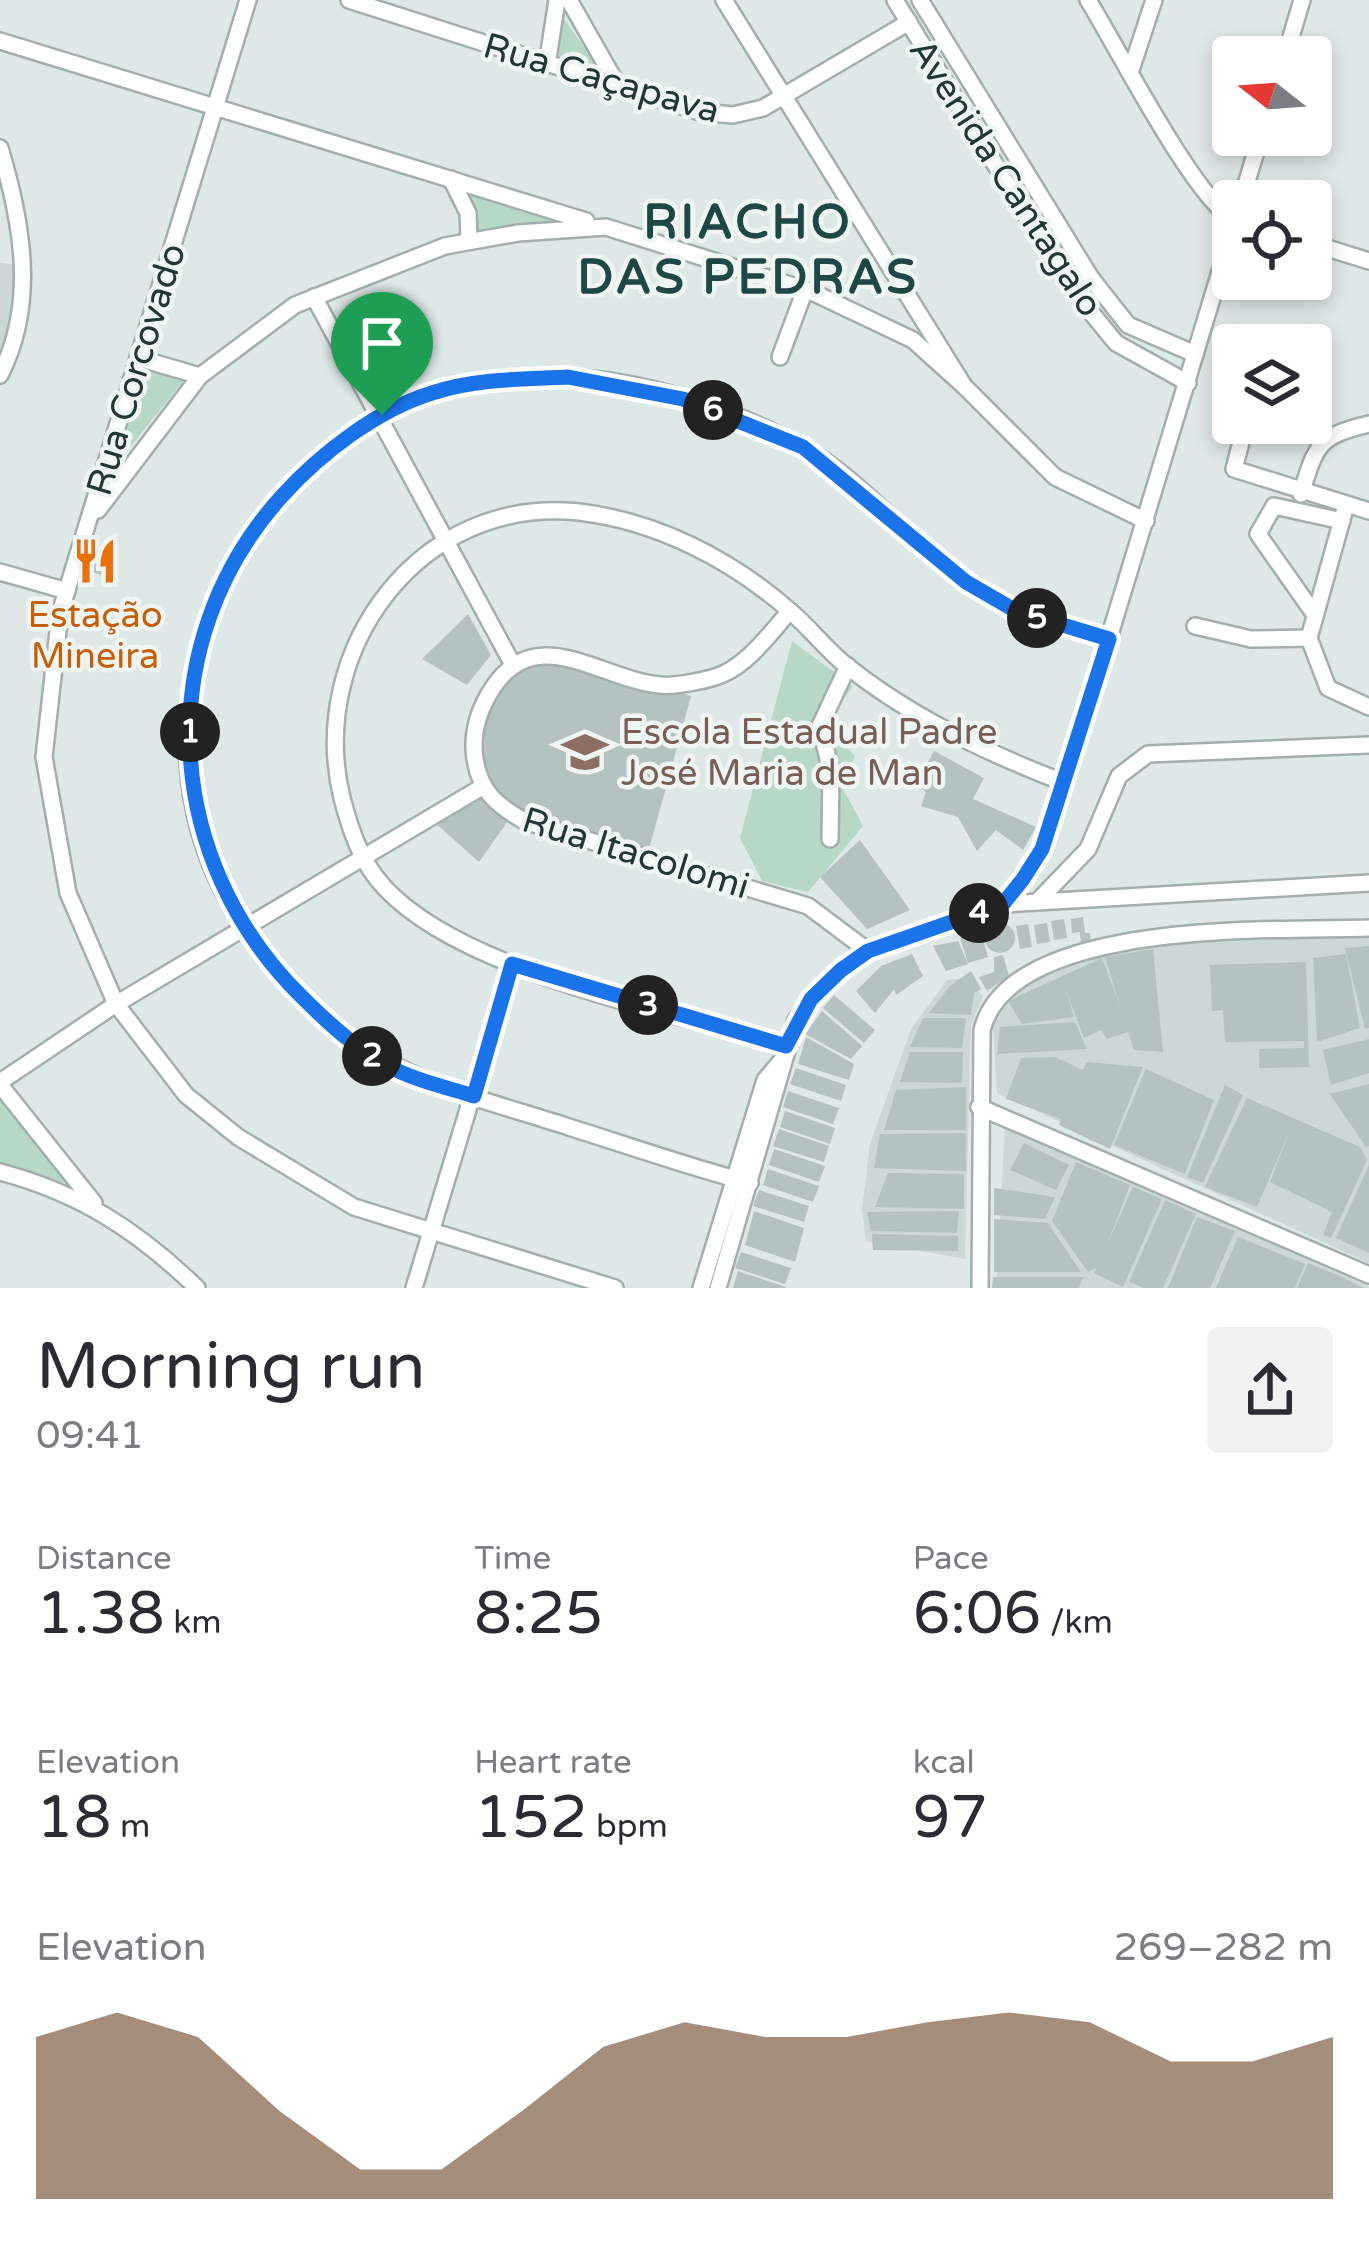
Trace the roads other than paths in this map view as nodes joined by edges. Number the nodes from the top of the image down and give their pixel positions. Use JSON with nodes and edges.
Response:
{"nodes":[{"id":1,"x":248,"y":0,"type":"edge"},
{"id":2,"x":349,"y":0,"type":"edge"},
{"id":3,"x":556,"y":0,"type":"edge"},
{"id":4,"x":569,"y":0,"type":"edge"},
{"id":5,"x":724,"y":0,"type":"edge"},
{"id":6,"x":895,"y":0,"type":"edge"},
{"id":7,"x":920,"y":0,"type":"edge"},
{"id":8,"x":1088,"y":0,"type":"edge"},
{"id":9,"x":1154,"y":0,"type":"edge"},
{"id":10,"x":1302,"y":0,"type":"edge"},
{"id":11,"x":908,"y":22,"type":"junction"},
{"id":12,"x":1291,"y":36,"type":"edge"},
{"id":13,"x":0,"y":41,"type":"edge"},
{"id":14,"x":547,"y":65,"type":"junction"},
{"id":15,"x":1131,"y":70,"type":"junction"},
{"id":16,"x":618,"y":86,"type":"junction"},
{"id":17,"x":783,"y":97,"type":"junction"},
{"id":18,"x":216,"y":106,"type":"junction"},
{"id":19,"x":0,"y":148,"type":"edge"},
{"id":20,"x":451,"y":178,"type":"junction"},
{"id":21,"x":1212,"y":199,"type":"edge"},
{"id":22,"x":606,"y":227,"type":"junction"},
{"id":23,"x":469,"y":241,"type":"junction"},
{"id":24,"x":1332,"y":250,"type":"edge"},
{"id":25,"x":1369,"y":261,"type":"edge"},
{"id":26,"x":806,"y":290,"type":"junction"},
{"id":27,"x":314,"y":297,"type":"junction"},
{"id":28,"x":1212,"y":300,"type":"edge"},
{"id":29,"x":1196,"y":354,"type":"junction"},
{"id":30,"x":138,"y":358,"type":"junction"},
{"id":31,"x":779,"y":358,"type":"dead end"},
{"id":32,"x":0,"y":375,"type":"edge"},
{"id":33,"x":200,"y":376,"type":"junction"},
{"id":34,"x":1188,"y":383,"type":"junction"},
{"id":35,"x":964,"y":386,"type":"junction"},
{"id":36,"x":382,"y":415,"type":"junction"},
{"id":37,"x":1369,"y":424,"type":"edge"},
{"id":38,"x":1241,"y":444,"type":"edge"},
{"id":39,"x":1301,"y":494,"type":"junction"},
{"id":40,"x":1369,"y":511,"type":"edge"},
{"id":41,"x":1344,"y":513,"type":"junction"},
{"id":42,"x":1146,"y":521,"type":"junction"},
{"id":43,"x":86,"y":528,"type":"junction"},
{"id":44,"x":446,"y":539,"type":"junction"},
{"id":45,"x":0,"y":572,"type":"edge"},
{"id":46,"x":67,"y":592,"type":"junction"},
{"id":47,"x":790,"y":611,"type":"junction"},
{"id":48,"x":1316,"y":615,"type":"junction"},
{"id":49,"x":1195,"y":626,"type":"dead end"},
{"id":50,"x":1309,"y":638,"type":"junction"},
{"id":51,"x":1109,"y":639,"type":"junction"},
{"id":52,"x":513,"y":665,"type":"junction"},
{"id":53,"x":848,"y":666,"type":"junction"},
{"id":54,"x":1369,"y":707,"type":"edge"},
{"id":55,"x":1369,"y":745,"type":"edge"},
{"id":56,"x":1065,"y":783,"type":"junction"},
{"id":57,"x":482,"y":787,"type":"junction"},
{"id":58,"x":830,"y":839,"type":"dead end"},
{"id":59,"x":361,"y":857,"type":"junction"},
{"id":60,"x":1369,"y":883,"type":"edge"},
{"id":61,"x":1037,"y":902,"type":"junction"},
{"id":62,"x":1003,"y":904,"type":"junction"},
{"id":63,"x":1369,"y":928,"type":"edge"},
{"id":64,"x":243,"y":930,"type":"junction"},
{"id":65,"x":868,"y":951,"type":"junction"},
{"id":66,"x":512,"y":964,"type":"junction"},
{"id":67,"x":116,"y":1004,"type":"junction"},
{"id":68,"x":783,"y":1053,"type":"junction"},
{"id":69,"x":0,"y":1083,"type":"edge"},
{"id":70,"x":474,"y":1096,"type":"junction"},
{"id":71,"x":979,"y":1107,"type":"junction"},
{"id":72,"x":0,"y":1172,"type":"edge"},
{"id":73,"x":742,"y":1181,"type":"junction"},
{"id":74,"x":99,"y":1210,"type":"junction"},
{"id":75,"x":430,"y":1231,"type":"junction"},
{"id":76,"x":1369,"y":1276,"type":"edge"},
{"id":77,"x":561,"y":1280,"type":"edge"},
{"id":78,"x":197,"y":1288,"type":"edge"},
{"id":79,"x":414,"y":1288,"type":"edge"},
{"id":80,"x":615,"y":1288,"type":"edge"},
{"id":81,"x":701,"y":1288,"type":"edge"},
{"id":82,"x":718,"y":1288,"type":"edge"},
{"id":83,"x":980,"y":1288,"type":"edge"}],
"edges":[{"from":1,"to":18,"type":"street","name":"Rua Corcovado"},
{"from":2,"to":14,"type":"street","name":"Rua Caçapava"},
{"from":3,"to":14,"type":"street"},
{"from":4,"to":16,"type":"street"},
{"from":5,"to":17,"type":"street"},
{"from":6,"to":11,"type":"street","name":"Avenida Cantagalo"},
{"from":7,"to":29,"type":"street","name":"Avenida Cantagalo"},
{"from":8,"to":15,"type":"street"},
{"from":9,"to":15,"type":"street"},
{"from":10,"to":12,"type":"street"},
{"from":11,"to":17,"type":"street","name":"Rua Caçapava"},
{"from":11,"to":34,"type":"street","name":"Avenida Cantagalo"},
{"from":13,"to":18,"type":"street"},
{"from":14,"to":16,"type":"street","name":"Rua Caçapava"},
{"from":15,"to":21,"type":"street"},
{"from":16,"to":17,"type":"street","name":"Rua Caçapava"},
{"from":17,"to":35,"type":"street"},
{"from":18,"to":20,"type":"street"},
{"from":18,"to":30,"type":"street","name":"Rua Corcovado"},
{"from":19,"to":32,"type":"street"},
{"from":20,"to":22,"type":"street"},
{"from":20,"to":23,"type":"street"},
{"from":22,"to":23,"type":"street"},
{"from":22,"to":26,"type":"street"},
{"from":23,"to":27,"type":"street"},
{"from":24,"to":25,"type":"street"},
{"from":26,"to":31,"type":"street"},
{"from":26,"to":35,"type":"street"},
{"from":27,"to":33,"type":"street"},
{"from":27,"to":36,"type":"street"},
{"from":28,"to":29,"type":"street"},
{"from":29,"to":34,"type":"street"},
{"from":30,"to":33,"type":"street"},
{"from":30,"to":43,"type":"street","name":"Rua Corcovado"},
{"from":33,"to":43,"type":"street"},
{"from":34,"to":42,"type":"street"},
{"from":35,"to":42,"type":"street"},
{"from":36,"to":44,"type":"street"},
{"from":36,"to":51,"type":"street"},
{"from":36,"to":64,"type":"street"},
{"from":37,"to":39,"type":"street"},
{"from":38,"to":39,"type":"street"},
{"from":39,"to":41,"type":"street"},
{"from":40,"to":41,"type":"street"},
{"from":41,"to":48,"type":"street"},
{"from":41,"to":48,"type":"street"},
{"from":42,"to":51,"type":"street"},
{"from":43,"to":46,"type":"street","name":"Rua Corcovado"},
{"from":44,"to":47,"type":"street"},
{"from":44,"to":52,"type":"street"},
{"from":44,"to":59,"type":"street"},
{"from":45,"to":46,"type":"street"},
{"from":46,"to":67,"type":"street","name":"Rua Corcovado"},
{"from":47,"to":52,"type":"street"},
{"from":47,"to":53,"type":"street"},
{"from":48,"to":50,"type":"street"},
{"from":49,"to":50,"type":"street"},
{"from":50,"to":54,"type":"street"},
{"from":51,"to":56,"type":"street"},
{"from":52,"to":57,"type":"street","name":"Rua Itacolomi"},
{"from":53,"to":56,"type":"street"},
{"from":53,"to":58,"type":"street"},
{"from":55,"to":61,"type":"street"},
{"from":56,"to":62,"type":"street"},
{"from":57,"to":59,"type":"street"},
{"from":57,"to":65,"type":"street","name":"Rua Itacolomi"},
{"from":59,"to":64,"type":"street"},
{"from":59,"to":66,"type":"street"},
{"from":60,"to":61,"type":"street"},
{"from":61,"to":62,"type":"street"},
{"from":62,"to":65,"type":"street"},
{"from":63,"to":71,"type":"street"},
{"from":64,"to":67,"type":"street"},
{"from":64,"to":70,"type":"street"},
{"from":65,"to":68,"type":"street"},
{"from":66,"to":68,"type":"street"},
{"from":66,"to":70,"type":"street"},
{"from":67,"to":69,"type":"street"},
{"from":67,"to":75,"type":"street","name":"Rua Corcovado"},
{"from":68,"to":73,"type":"street"},
{"from":69,"to":74,"type":"street"},
{"from":70,"to":73,"type":"street"},
{"from":70,"to":75,"type":"street"},
{"from":71,"to":76,"type":"street"},
{"from":71,"to":83,"type":"street"},
{"from":72,"to":74,"type":"street"},
{"from":73,"to":81,"type":"street"},
{"from":73,"to":82,"type":"street"},
{"from":74,"to":78,"type":"street"},
{"from":75,"to":77,"type":"street","name":"Rua Corcovado"},
{"from":75,"to":79,"type":"street"},
{"from":77,"to":80,"type":"street","name":"Rua Corcovado"}]}
